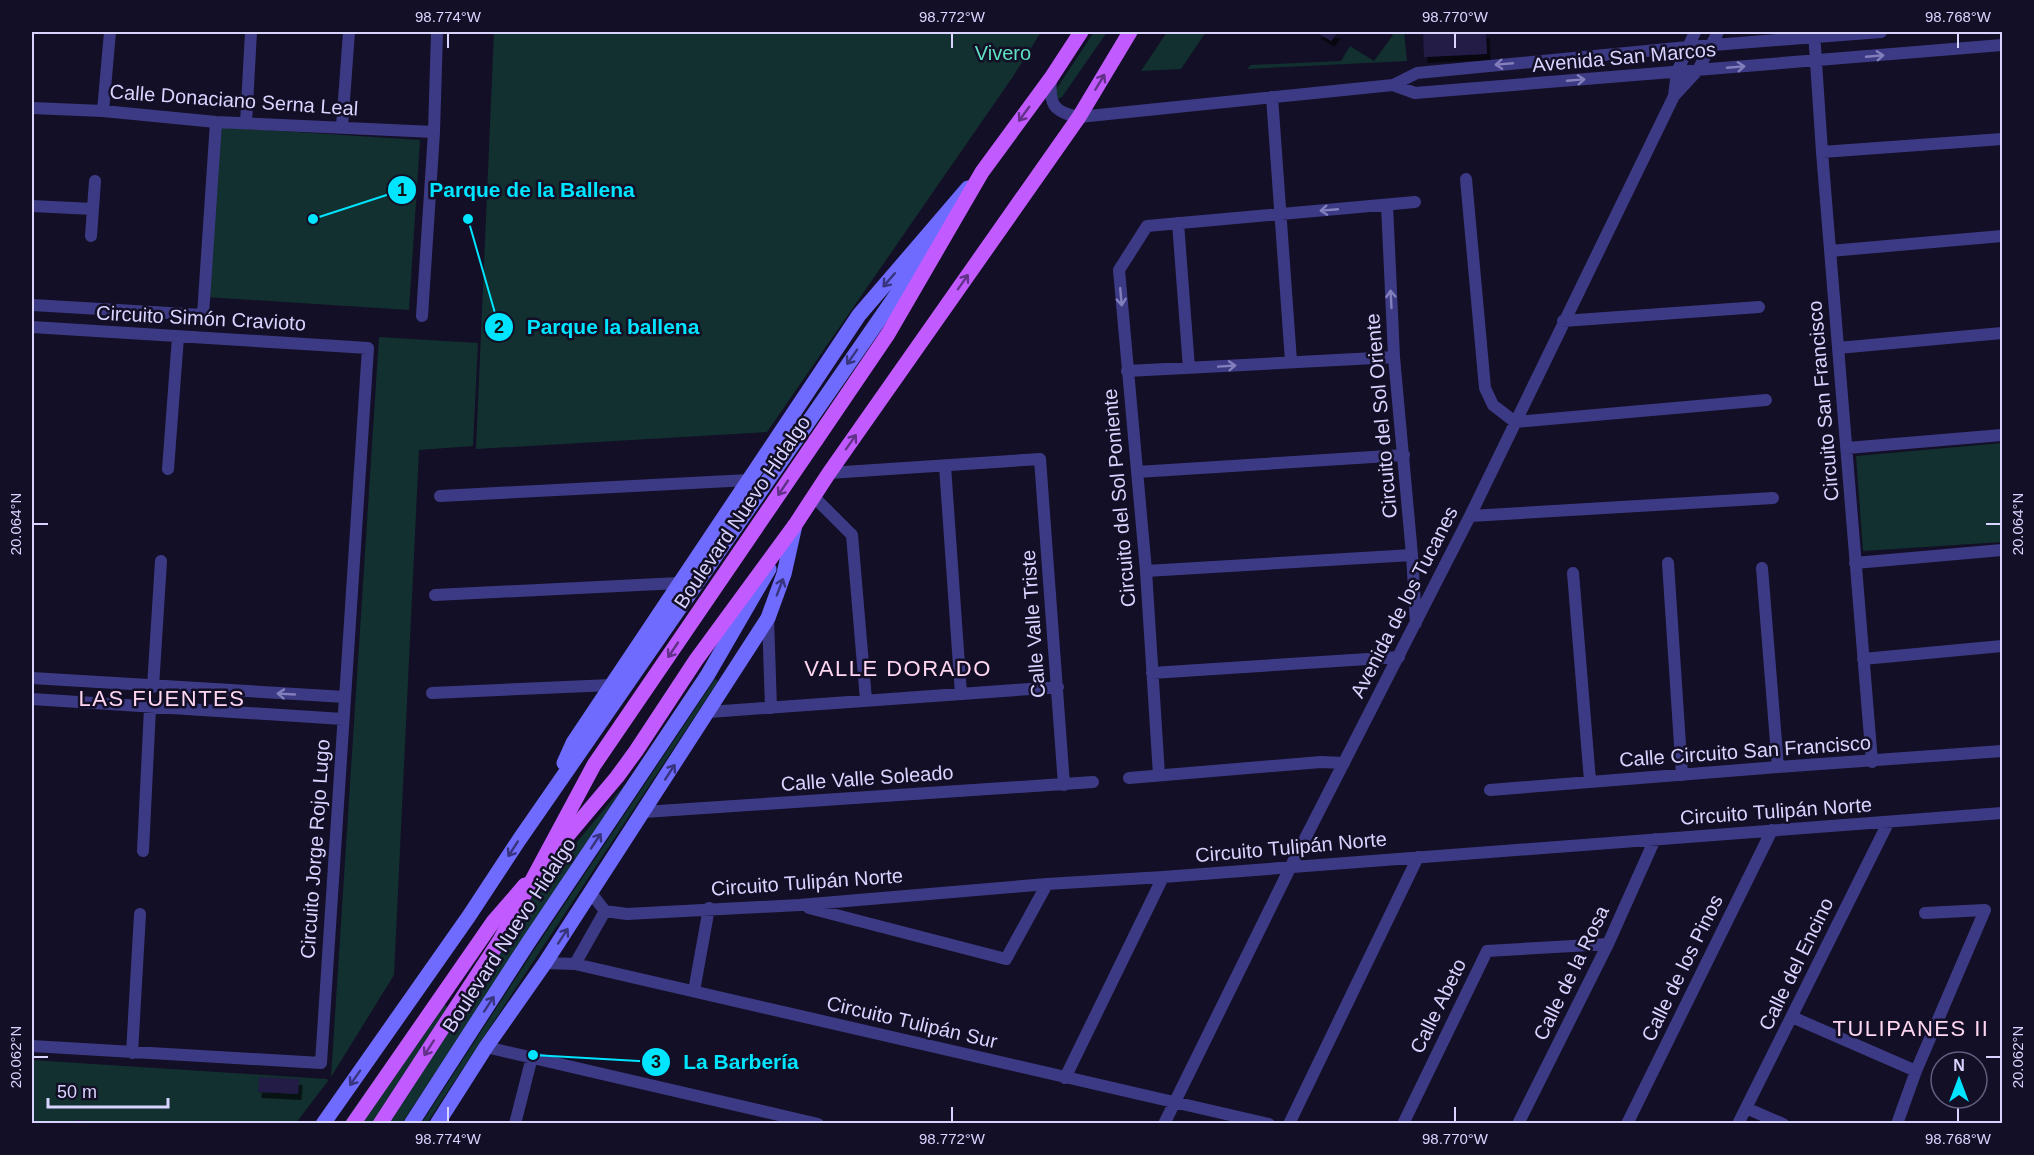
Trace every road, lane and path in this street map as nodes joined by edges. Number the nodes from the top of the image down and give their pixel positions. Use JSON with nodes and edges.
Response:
{"nodes":[{"id":1,"x":110,"y":32,"type":"edge"},
{"id":2,"x":251,"y":32,"type":"edge"},
{"id":3,"x":349,"y":32,"type":"edge"},
{"id":4,"x":437,"y":32,"type":"edge"},
{"id":5,"x":1082,"y":32,"type":"edge"},
{"id":6,"x":1130,"y":32,"type":"edge"},
{"id":7,"x":1695,"y":32,"type":"edge"},
{"id":8,"x":1718,"y":32,"type":"edge"},
{"id":9,"x":1881,"y":32,"type":"edge"},
{"id":10,"x":1814,"y":34,"type":"edge"},
{"id":11,"x":1712,"y":45,"type":"junction"},
{"id":12,"x":2002,"y":45,"type":"edge"},
{"id":13,"x":1688,"y":47,"type":"junction"},
{"id":14,"x":1817,"y":60,"type":"junction"},
{"id":15,"x":1698,"y":70,"type":"junction"},
{"id":16,"x":1677,"y":72,"type":"junction"},
{"id":17,"x":1050,"y":78,"type":"junction"},
{"id":18,"x":1393,"y":85,"type":"junction"},
{"id":19,"x":1674,"y":96,"type":"junction"},
{"id":20,"x":1272,"y":97,"type":"junction"},
{"id":21,"x":32,"y":108,"type":"edge"},
{"id":22,"x":103,"y":111,"type":"junction"},
{"id":23,"x":1079,"y":117,"type":"junction"},
{"id":24,"x":216,"y":122,"type":"junction"},
{"id":25,"x":246,"y":123,"type":"junction"},
{"id":26,"x":342,"y":127,"type":"junction"},
{"id":27,"x":434,"y":132,"type":"junction"},
{"id":28,"x":2002,"y":139,"type":"edge"},
{"id":29,"x":1822,"y":152,"type":"junction"},
{"id":30,"x":982,"y":172,"type":"junction"},
{"id":31,"x":1466,"y":179,"type":"dead end"},
{"id":32,"x":95,"y":181,"type":"dead end"},
{"id":33,"x":1415,"y":202,"type":"dead end"},
{"id":34,"x":1387,"y":205,"type":"junction"},
{"id":35,"x":32,"y":206,"type":"edge"},
{"id":36,"x":93,"y":209,"type":"junction"},
{"id":37,"x":1280,"y":214,"type":"junction"},
{"id":38,"x":1178,"y":223,"type":"junction"},
{"id":39,"x":91,"y":236,"type":"dead end"},
{"id":40,"x":2002,"y":236,"type":"edge"},
{"id":41,"x":1830,"y":251,"type":"junction"},
{"id":42,"x":32,"y":305,"type":"edge"},
{"id":43,"x":1759,"y":307,"type":"dead end"},
{"id":44,"x":422,"y":316,"type":"dead end"},
{"id":45,"x":1563,"y":321,"type":"junction"},
{"id":46,"x":32,"y":327,"type":"edge"},
{"id":47,"x":2002,"y":333,"type":"edge"},
{"id":48,"x":178,"y":337,"type":"junction"},
{"id":49,"x":368,"y":348,"type":"joint"},
{"id":50,"x":1838,"y":348,"type":"junction"},
{"id":51,"x":1394,"y":357,"type":"junction"},
{"id":52,"x":1291,"y":361,"type":"junction"},
{"id":53,"x":1189,"y":368,"type":"junction"},
{"id":54,"x":1127,"y":371,"type":"junction"},
{"id":55,"x":1766,"y":400,"type":"dead end"},
{"id":56,"x":1515,"y":422,"type":"junction"},
{"id":57,"x":2002,"y":435,"type":"edge"},
{"id":58,"x":1847,"y":448,"type":"junction"},
{"id":59,"x":1404,"y":454,"type":"junction"},
{"id":60,"x":945,"y":466,"type":"junction"},
{"id":61,"x":168,"y":469,"type":"dead end"},
{"id":62,"x":1137,"y":472,"type":"junction"},
{"id":63,"x":829,"y":473,"type":"junction"},
{"id":64,"x":749,"y":480,"type":"junction"},
{"id":65,"x":440,"y":496,"type":"dead end"},
{"id":66,"x":814,"y":497,"type":"junction"},
{"id":67,"x":1773,"y":498,"type":"dead end"},
{"id":68,"x":1470,"y":516,"type":"junction"},
{"id":69,"x":795,"y":525,"type":"junction"},
{"id":70,"x":2002,"y":550,"type":"edge"},
{"id":71,"x":1412,"y":555,"type":"junction"},
{"id":72,"x":161,"y":561,"type":"dead end"},
{"id":73,"x":1668,"y":563,"type":"dead end"},
{"id":74,"x":1856,"y":563,"type":"junction"},
{"id":75,"x":1762,"y":568,"type":"dead end"},
{"id":76,"x":1146,"y":571,"type":"junction"},
{"id":77,"x":1573,"y":573,"type":"dead end"},
{"id":78,"x":679,"y":583,"type":"junction"},
{"id":79,"x":435,"y":595,"type":"dead end"},
{"id":80,"x":768,"y":618,"type":"junction"},
{"id":81,"x":1416,"y":623,"type":"junction"},
{"id":82,"x":2002,"y":646,"type":"edge"},
{"id":83,"x":1399,"y":657,"type":"junction"},
{"id":84,"x":1863,"y":659,"type":"junction"},
{"id":85,"x":1152,"y":674,"type":"junction"},
{"id":86,"x":32,"y":678,"type":"edge"},
{"id":87,"x":52,"y":679,"type":"junction"},
{"id":88,"x":611,"y":686,"type":"junction"},
{"id":89,"x":153,"y":687,"type":"junction"},
{"id":90,"x":1058,"y":687,"type":"junction"},
{"id":91,"x":253,"y":692,"type":"junction"},
{"id":92,"x":432,"y":693,"type":"dead end"},
{"id":93,"x":961,"y":694,"type":"junction"},
{"id":94,"x":345,"y":697,"type":"junction"},
{"id":95,"x":32,"y":699,"type":"edge"},
{"id":96,"x":51,"y":700,"type":"junction"},
{"id":97,"x":866,"y":700,"type":"junction"},
{"id":98,"x":150,"y":708,"type":"junction"},
{"id":99,"x":771,"y":708,"type":"junction"},
{"id":100,"x":709,"y":712,"type":"junction"},
{"id":101,"x":252,"y":713,"type":"junction"},
{"id":102,"x":344,"y":719,"type":"junction"},
{"id":103,"x":2002,"y":751,"type":"edge"},
{"id":104,"x":1872,"y":762,"type":"junction"},
{"id":105,"x":1344,"y":763,"type":"junction"},
{"id":106,"x":1778,"y":767,"type":"junction"},
{"id":107,"x":1160,"y":775,"type":"junction"},
{"id":108,"x":1682,"y":775,"type":"junction"},
{"id":109,"x":1129,"y":778,"type":"dead end"},
{"id":110,"x":1590,"y":781,"type":"junction"},
{"id":111,"x":1093,"y":782,"type":"dead end"},
{"id":112,"x":1064,"y":785,"type":"junction"},
{"id":113,"x":1490,"y":790,"type":"dead end"},
{"id":114,"x":547,"y":801,"type":"junction"},
{"id":115,"x":644,"y":812,"type":"junction"},
{"id":116,"x":2002,"y":813,"type":"edge"},
{"id":117,"x":1888,"y":823,"type":"junction"},
{"id":118,"x":1772,"y":830,"type":"junction"},
{"id":119,"x":1655,"y":839,"type":"junction"},
{"id":120,"x":143,"y":851,"type":"dead end"},
{"id":121,"x":1418,"y":857,"type":"junction"},
{"id":122,"x":1291,"y":866,"type":"junction"},
{"id":123,"x":1163,"y":877,"type":"junction"},
{"id":124,"x":1047,"y":884,"type":"junction"},
{"id":125,"x":591,"y":893,"type":"junction"},
{"id":126,"x":799,"y":905,"type":"junction"},
{"id":127,"x":709,"y":908,"type":"junction"},
{"id":128,"x":605,"y":910,"type":"junction"},
{"id":129,"x":140,"y":914,"type":"dead end"},
{"id":130,"x":1925,"y":914,"type":"dead end"},
{"id":131,"x":1608,"y":944,"type":"junction"},
{"id":132,"x":545,"y":963,"type":"junction"},
{"id":133,"x":575,"y":964,"type":"junction"},
{"id":134,"x":694,"y":991,"type":"junction"},
{"id":135,"x":1791,"y":1017,"type":"junction"},
{"id":136,"x":32,"y":1046,"type":"edge"},
{"id":137,"x":486,"y":1047,"type":"junction"},
{"id":138,"x":132,"y":1053,"type":"junction"},
{"id":139,"x":532,"y":1057,"type":"junction"},
{"id":140,"x":1916,"y":1071,"type":"junction"},
{"id":141,"x":1065,"y":1078,"type":"junction"},
{"id":142,"x":1174,"y":1102,"type":"junction"},
{"id":143,"x":1746,"y":1108,"type":"junction"},
{"id":144,"x":448,"y":1116,"type":"edge"},
{"id":145,"x":322,"y":1124,"type":"edge"},
{"id":146,"x":354,"y":1124,"type":"edge"},
{"id":147,"x":380,"y":1124,"type":"edge"},
{"id":148,"x":411,"y":1124,"type":"edge"},
{"id":149,"x":437,"y":1124,"type":"edge"},
{"id":150,"x":515,"y":1124,"type":"edge"},
{"id":151,"x":818,"y":1124,"type":"edge"},
{"id":152,"x":1164,"y":1124,"type":"edge"},
{"id":153,"x":1269,"y":1124,"type":"edge"},
{"id":154,"x":1289,"y":1124,"type":"edge"},
{"id":155,"x":1403,"y":1124,"type":"edge"},
{"id":156,"x":1518,"y":1124,"type":"edge"},
{"id":157,"x":1627,"y":1124,"type":"edge"},
{"id":158,"x":1738,"y":1124,"type":"edge"},
{"id":159,"x":1783,"y":1124,"type":"edge"},
{"id":160,"x":1897,"y":1124,"type":"edge"}],
"edges":[{"from":1,"to":22,"type":"street"},
{"from":2,"to":25,"type":"street"},
{"from":3,"to":26,"type":"street"},
{"from":4,"to":27,"type":"street"},
{"from":5,"to":17,"type":"main road","name":"Boulevard Nuevo Hidalgo"},
{"from":23,"to":6,"type":"main road","name":"Boulevard Nuevo Hidalgo","one_way":true},
{"from":7,"to":13,"type":"street","name":"Avenida de los Tucanes"},
{"from":8,"to":11,"type":"street","name":"Avenida de los Tucanes"},
{"from":9,"to":10,"type":"street","name":"Avenida San Marcos"},
{"from":10,"to":11,"type":"street","name":"Avenida San Marcos"},
{"from":10,"to":14,"type":"street","name":"Circuito San Francisco"},
{"from":11,"to":13,"type":"street","name":"Avenida San Marcos"},
{"from":11,"to":15,"type":"street","name":"Avenida de los Tucanes"},
{"from":14,"to":12,"type":"street","name":"Avenida San Marcos","one_way":true},
{"from":13,"to":16,"type":"street","name":"Avenida de los Tucanes"},
{"from":13,"to":18,"type":"street","name":"Avenida San Marcos","one_way":true},
{"from":15,"to":14,"type":"street","name":"Avenida San Marcos","one_way":true},
{"from":14,"to":29,"type":"street","name":"Circuito San Francisco"},
{"from":15,"to":16,"type":"street","name":"Avenida San Marcos"},
{"from":15,"to":19,"type":"street","name":"Avenida de los Tucanes"},
{"from":18,"to":16,"type":"street","name":"Avenida San Marcos","one_way":true},
{"from":16,"to":19,"type":"street","name":"Avenida de los Tucanes"},
{"from":17,"to":23,"type":"street"},
{"from":17,"to":30,"type":"main road","name":"Boulevard Nuevo Hidalgo","one_way":true},
{"from":18,"to":20,"type":"street","name":"Avenida San Marcos"},
{"from":19,"to":45,"type":"street","name":"Avenida de los Tucanes"},
{"from":20,"to":23,"type":"street","name":"Avenida San Marcos"},
{"from":20,"to":37,"type":"street"},
{"from":21,"to":22,"type":"street","name":"Calle Donaciano Serna Leal"},
{"from":22,"to":24,"type":"street","name":"Calle Donaciano Serna Leal"},
{"from":63,"to":23,"type":"main road","name":"Boulevard Nuevo Hidalgo","one_way":true},
{"from":24,"to":25,"type":"street","name":"Calle Donaciano Serna Leal"},
{"from":24,"to":42,"type":"street","name":"Circuito Simón Cravioto"},
{"from":25,"to":26,"type":"street","name":"Calle Donaciano Serna Leal"},
{"from":26,"to":27,"type":"street","name":"Calle Donaciano Serna Leal"},
{"from":27,"to":44,"type":"street"},
{"from":28,"to":29,"type":"street"},
{"from":29,"to":41,"type":"street","name":"Circuito San Francisco"},
{"from":30,"to":64,"type":"main road","name":"Boulevard Nuevo Hidalgo","one_way":true},
{"from":30,"to":114,"type":"main road","name":"Boulevard Nuevo Hidalgo","one_way":true},
{"from":30,"to":147,"type":"main road","name":"Boulevard Nuevo Hidalgo","one_way":true,"bridge":true},
{"from":31,"to":56,"type":"street"},
{"from":32,"to":36,"type":"street"},
{"from":33,"to":34,"type":"street"},
{"from":34,"to":37,"type":"street","one_way":true},
{"from":51,"to":34,"type":"street","name":"Circuito del Sol Oriente","one_way":true},
{"from":35,"to":36,"type":"street"},
{"from":36,"to":39,"type":"street"},
{"from":37,"to":38,"type":"street"},
{"from":37,"to":52,"type":"street"},
{"from":38,"to":53,"type":"street"},
{"from":38,"to":54,"type":"street","name":"Circuito del Sol Poniente","one_way":true},
{"from":40,"to":41,"type":"street"},
{"from":41,"to":50,"type":"street","name":"Circuito San Francisco"},
{"from":43,"to":45,"type":"street"},
{"from":45,"to":56,"type":"street","name":"Avenida de los Tucanes"},
{"from":46,"to":48,"type":"street","name":"Circuito Simón Cravioto"},
{"from":47,"to":50,"type":"street"},
{"from":48,"to":49,"type":"street","name":"Circuito Simón Cravioto"},
{"from":48,"to":61,"type":"street"},
{"from":49,"to":94,"type":"street","name":"Circuito Jorge Rojo Lugo"},
{"from":50,"to":58,"type":"street","name":"Circuito San Francisco"},
{"from":51,"to":52,"type":"street"},
{"from":51,"to":59,"type":"street","name":"Circuito del Sol Oriente"},
{"from":53,"to":52,"type":"street","one_way":true},
{"from":53,"to":54,"type":"street"},
{"from":54,"to":62,"type":"street","name":"Circuito del Sol Poniente"},
{"from":55,"to":56,"type":"street"},
{"from":56,"to":68,"type":"street","name":"Avenida de los Tucanes"},
{"from":57,"to":58,"type":"street"},
{"from":58,"to":74,"type":"street","name":"Circuito San Francisco"},
{"from":59,"to":62,"type":"street"},
{"from":59,"to":71,"type":"street","name":"Circuito del Sol Oriente"},
{"from":60,"to":63,"type":"street"},
{"from":60,"to":90,"type":"street","name":"Calle Valle Triste"},
{"from":60,"to":93,"type":"street"},
{"from":62,"to":76,"type":"street","name":"Circuito del Sol Poniente"},
{"from":63,"to":66,"type":"main road","name":"Boulevard Nuevo Hidalgo"},
{"from":64,"to":65,"type":"street"},
{"from":64,"to":78,"type":"main road","name":"Boulevard Nuevo Hidalgo"},
{"from":66,"to":69,"type":"main road","name":"Boulevard Nuevo Hidalgo"},
{"from":66,"to":97,"type":"street"},
{"from":67,"to":68,"type":"street"},
{"from":68,"to":81,"type":"street","name":"Avenida de los Tucanes"},
{"from":80,"to":69,"type":"main road","one_way":true},
{"from":69,"to":146,"type":"main road","name":"Boulevard Nuevo Hidalgo"},
{"from":148,"to":69,"type":"main road","name":"Boulevard Nuevo Hidalgo","one_way":true},
{"from":70,"to":74,"type":"street"},
{"from":71,"to":76,"type":"street"},
{"from":71,"to":81,"type":"street","name":"Circuito del Sol Oriente"},
{"from":72,"to":89,"type":"street"},
{"from":73,"to":108,"type":"street"},
{"from":74,"to":84,"type":"street","name":"Circuito San Francisco"},
{"from":75,"to":106,"type":"street"},
{"from":76,"to":85,"type":"street","name":"Circuito del Sol Poniente"},
{"from":77,"to":110,"type":"street"},
{"from":78,"to":79,"type":"street"},
{"from":78,"to":88,"type":"main road","name":"Boulevard Nuevo Hidalgo"},
{"from":80,"to":99,"type":"street"},
{"from":80,"to":100,"type":"main road"},
{"from":81,"to":83,"type":"street","name":"Avenida de los Tucanes"},
{"from":82,"to":84,"type":"street"},
{"from":83,"to":85,"type":"street"},
{"from":83,"to":105,"type":"street","name":"Avenida de los Tucanes"},
{"from":84,"to":104,"type":"street","name":"Circuito San Francisco"},
{"from":85,"to":107,"type":"street","name":"Circuito del Sol Poniente"},
{"from":86,"to":87,"type":"street"},
{"from":87,"to":89,"type":"street"},
{"from":87,"to":96,"type":"street"},
{"from":88,"to":92,"type":"street"},
{"from":88,"to":114,"type":"main road","name":"Boulevard Nuevo Hidalgo"},
{"from":89,"to":91,"type":"street"},
{"from":90,"to":93,"type":"street"},
{"from":90,"to":112,"type":"street","name":"Calle Valle Triste"},
{"from":94,"to":91,"type":"street","one_way":true},
{"from":91,"to":101,"type":"street"},
{"from":93,"to":97,"type":"street"},
{"from":94,"to":102,"type":"street","name":"Circuito Jorge Rojo Lugo"},
{"from":95,"to":96,"type":"street"},
{"from":96,"to":98,"type":"street"},
{"from":97,"to":99,"type":"street"},
{"from":98,"to":101,"type":"street"},
{"from":98,"to":120,"type":"street"},
{"from":99,"to":100,"type":"street"},
{"from":115,"to":100,"type":"main road","one_way":true},
{"from":101,"to":102,"type":"street"},
{"from":102,"to":138,"type":"street","name":"Circuito Jorge Rojo Lugo"},
{"from":103,"to":104,"type":"street","name":"Calle Circuito San Francisco"},
{"from":104,"to":106,"type":"street","name":"Calle Circuito San Francisco"},
{"from":105,"to":107,"type":"street"},
{"from":105,"to":122,"type":"street","name":"Avenida de los Tucanes"},
{"from":106,"to":108,"type":"street","name":"Calle Circuito San Francisco"},
{"from":107,"to":109,"type":"street"},
{"from":108,"to":110,"type":"street","name":"Calle Circuito San Francisco"},
{"from":110,"to":113,"type":"street","name":"Calle Circuito San Francisco"},
{"from":111,"to":112,"type":"street","name":"Calle Valle Soleado"},
{"from":112,"to":115,"type":"street","name":"Calle Valle Soleado"},
{"from":114,"to":145,"type":"main road","name":"Boulevard Nuevo Hidalgo","one_way":true},
{"from":115,"to":125,"type":"main road"},
{"from":116,"to":117,"type":"street","name":"Circuito Tulipán Norte"},
{"from":117,"to":118,"type":"street","name":"Circuito Tulipán Norte"},
{"from":117,"to":135,"type":"street","name":"Calle del Encino"},
{"from":118,"to":119,"type":"street","name":"Circuito Tulipán Norte"},
{"from":118,"to":157,"type":"street","name":"Calle de los Pinos"},
{"from":119,"to":121,"type":"street","name":"Circuito Tulipán Norte"},
{"from":119,"to":131,"type":"street","name":"Calle de la Rosa"},
{"from":121,"to":122,"type":"street","name":"Circuito Tulipán Norte"},
{"from":121,"to":154,"type":"street"},
{"from":122,"to":123,"type":"street","name":"Circuito Tulipán Norte"},
{"from":122,"to":142,"type":"street","name":"Avenida de los Tucanes"},
{"from":123,"to":124,"type":"street","name":"Circuito Tulipán Norte"},
{"from":123,"to":141,"type":"street"},
{"from":124,"to":126,"type":"street","name":"Circuito Tulipán Norte"},
{"from":124,"to":126,"type":"street"},
{"from":125,"to":128,"type":"street"},
{"from":132,"to":125,"type":"main road","one_way":true},
{"from":126,"to":127,"type":"street","name":"Circuito Tulipán Norte"},
{"from":127,"to":128,"type":"street","name":"Circuito Tulipán Norte"},
{"from":127,"to":134,"type":"street"},
{"from":128,"to":133,"type":"street"},
{"from":129,"to":138,"type":"street"},
{"from":130,"to":140,"type":"street"},
{"from":131,"to":155,"type":"street","name":"Calle Abeto"},
{"from":131,"to":156,"type":"street","name":"Calle de la Rosa"},
{"from":132,"to":133,"type":"street","name":"Circuito Tulipán Sur"},
{"from":132,"to":137,"type":"main road"},
{"from":133,"to":134,"type":"street","name":"Circuito Tulipán Sur"},
{"from":134,"to":141,"type":"street","name":"Circuito Tulipán Sur"},
{"from":135,"to":140,"type":"street"},
{"from":135,"to":143,"type":"street","name":"Calle del Encino"},
{"from":136,"to":138,"type":"street","name":"Circuito Jorge Rojo Lugo"},
{"from":137,"to":139,"type":"street"},
{"from":137,"to":144,"type":"main road"},
{"from":139,"to":150,"type":"street"},
{"from":139,"to":151,"type":"street"},
{"from":140,"to":160,"type":"street"},
{"from":141,"to":142,"type":"street","name":"Circuito Tulipán Sur"},
{"from":142,"to":152,"type":"street","name":"Avenida de los Tucanes"},
{"from":142,"to":153,"type":"street","name":"Circuito Tulipán Sur"},
{"from":143,"to":158,"type":"street","name":"Calle del Encino"},
{"from":143,"to":159,"type":"street"},
{"from":144,"to":149,"type":"main road"}]}
